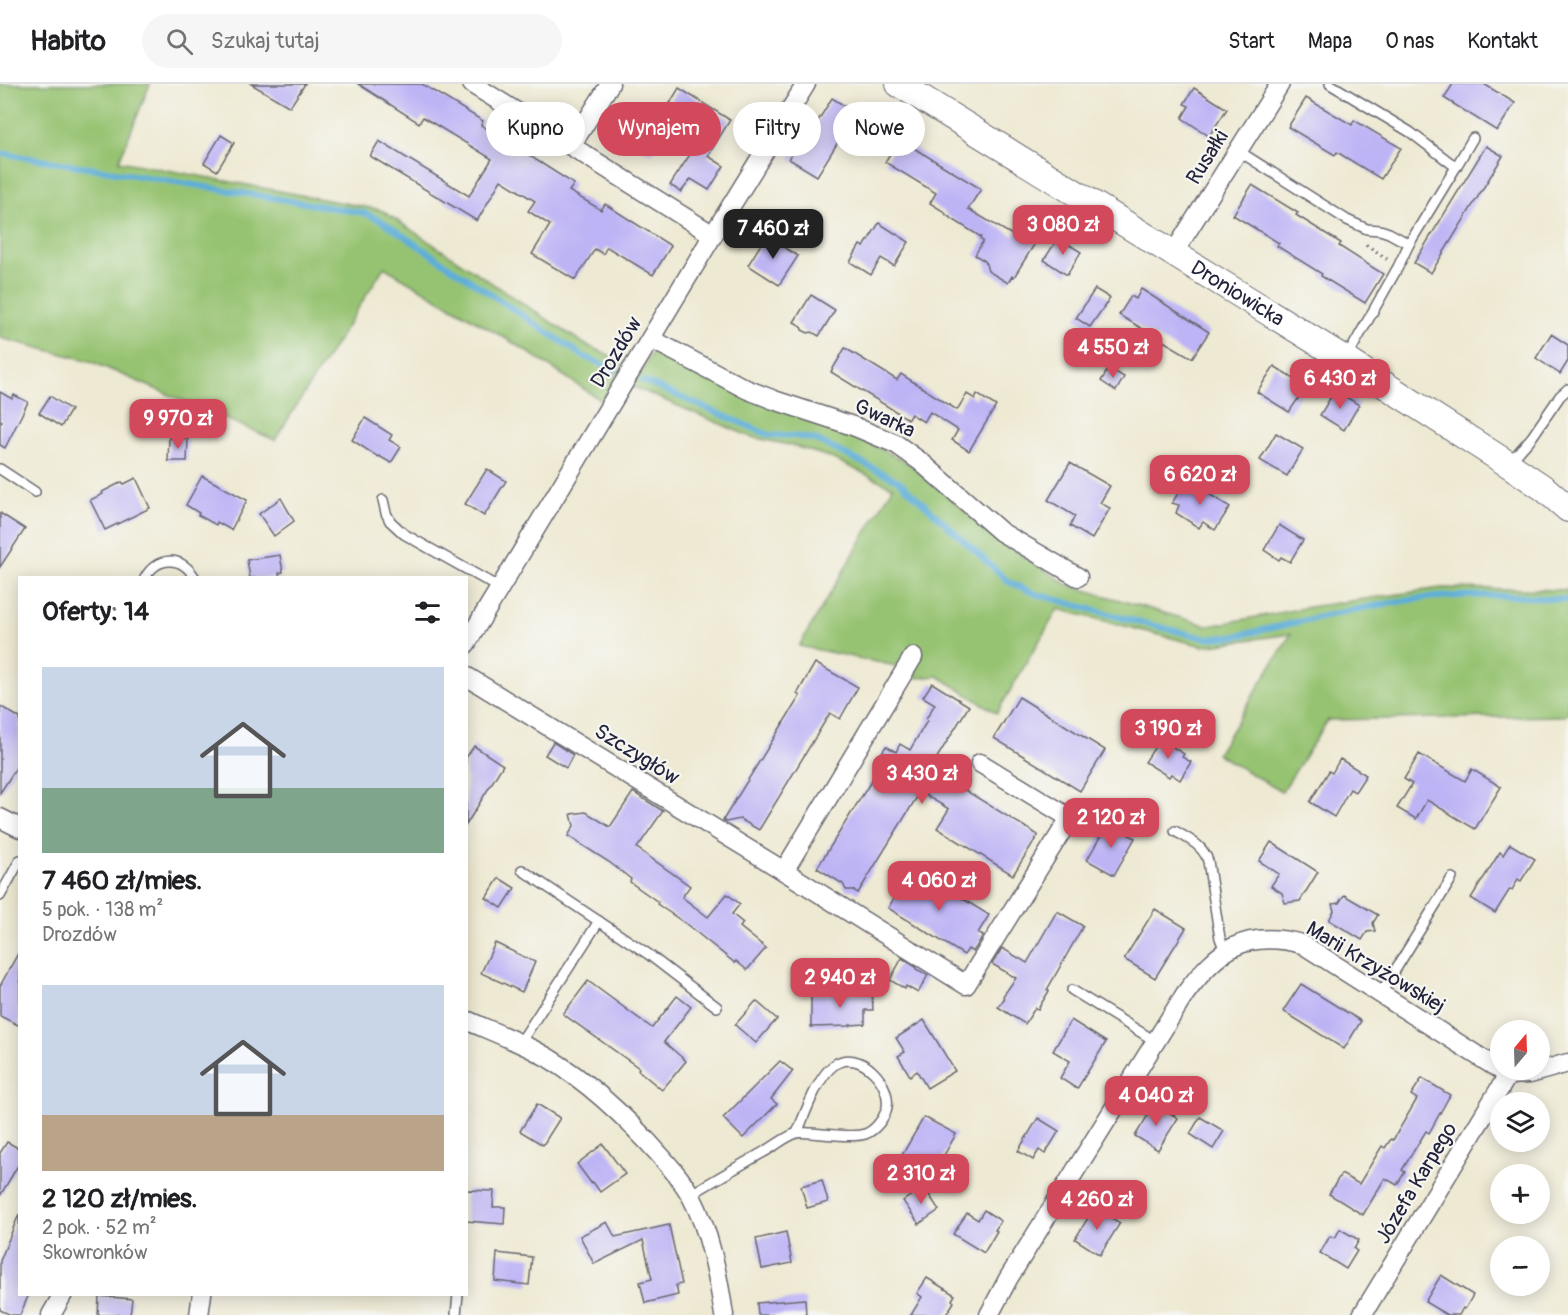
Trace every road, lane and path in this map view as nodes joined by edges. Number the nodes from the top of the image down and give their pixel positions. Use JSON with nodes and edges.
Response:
{"nodes":[{"id":1,"x":472,"y":84,"type":"edge"},
{"id":2,"x":610,"y":84,"type":"edge"},
{"id":3,"x":806,"y":84,"type":"edge"},
{"id":4,"x":899,"y":84,"type":"edge"},
{"id":5,"x":1280,"y":84,"type":"edge"},
{"id":6,"x":1330,"y":84,"type":"edge"},
{"id":7,"x":501,"y":102,"type":"edge"},
{"id":8,"x":585,"y":124,"type":"edge"},
{"id":9,"x":1473,"y":138,"type":"dead end"},
{"id":10,"x":1237,"y":150,"type":"junction"},
{"id":11,"x":585,"y":155,"type":"edge"},
{"id":12,"x":1456,"y":166,"type":"junction"},
{"id":13,"x":713,"y":235,"type":"junction"},
{"id":14,"x":1408,"y":244,"type":"junction"},
{"id":15,"x":1173,"y":254,"type":"junction"},
{"id":16,"x":651,"y":339,"type":"junction"},
{"id":17,"x":1346,"y":360,"type":"junction"},
{"id":18,"x":1568,"y":389,"type":"edge"},
{"id":19,"x":1508,"y":464,"type":"junction"},
{"id":20,"x":0,"y":469,"type":"edge"},
{"id":21,"x":35,"y":492,"type":"dead end"},
{"id":22,"x":383,"y":500,"type":"dead end"},
{"id":23,"x":1568,"y":509,"type":"edge"},
{"id":24,"x":146,"y":576,"type":"edge"},
{"id":25,"x":194,"y":576,"type":"edge"},
{"id":26,"x":1078,"y":577,"type":"dead end"},
{"id":27,"x":500,"y":588,"type":"junction"},
{"id":28,"x":468,"y":641,"type":"edge"},
{"id":29,"x":913,"y":657,"type":"dead end"},
{"id":30,"x":468,"y":677,"type":"edge"},
{"id":31,"x":980,"y":763,"type":"dead end"},
{"id":32,"x":0,"y":818,"type":"edge"},
{"id":33,"x":18,"y":827,"type":"edge"},
{"id":34,"x":1175,"y":831,"type":"dead end"},
{"id":35,"x":18,"y":864,"type":"edge"},
{"id":36,"x":522,"y":870,"type":"dead end"},
{"id":37,"x":784,"y":871,"type":"junction"},
{"id":38,"x":1452,"y":878,"type":"dead end"},
{"id":39,"x":0,"y":896,"type":"edge"},
{"id":40,"x":599,"y":921,"type":"junction"},
{"id":41,"x":1226,"y":951,"type":"junction"},
{"id":42,"x":1072,"y":990,"type":"dead end"},
{"id":43,"x":1381,"y":993,"type":"junction"},
{"id":44,"x":717,"y":1007,"type":"dead end"},
{"id":45,"x":468,"y":1021,"type":"edge"},
{"id":46,"x":1155,"y":1041,"type":"junction"},
{"id":47,"x":520,"y":1043,"type":"junction"},
{"id":48,"x":1490,"y":1063,"type":"edge"},
{"id":49,"x":1568,"y":1063,"type":"edge"},
{"id":50,"x":1550,"y":1068,"type":"edge"},
{"id":51,"x":1505,"y":1080,"type":"edge"},
{"id":52,"x":797,"y":1132,"type":"junction"},
{"id":53,"x":690,"y":1195,"type":"junction"},
{"id":54,"x":62,"y":1296,"type":"edge"},
{"id":55,"x":202,"y":1296,"type":"edge"},
{"id":56,"x":458,"y":1296,"type":"edge"},
{"id":57,"x":51,"y":1315,"type":"edge"},
{"id":58,"x":199,"y":1315,"type":"edge"},
{"id":59,"x":456,"y":1315,"type":"edge"},
{"id":60,"x":724,"y":1315,"type":"edge"},
{"id":61,"x":989,"y":1315,"type":"edge"},
{"id":62,"x":1362,"y":1315,"type":"edge"}],
"edges":[{"from":1,"to":7,"type":"street"},
{"from":2,"to":8,"type":"street"},
{"from":3,"to":13,"type":"street","name":"Drozdów"},
{"from":4,"to":15,"type":"street","name":"Droniowicka"},
{"from":5,"to":10,"type":"street","name":"Rusałki"},
{"from":6,"to":12,"type":"lane"},
{"from":9,"to":12,"type":"lane"},
{"from":10,"to":14,"type":"lane"},
{"from":10,"to":15,"type":"street","name":"Rusałki"},
{"from":11,"to":13,"type":"street"},
{"from":12,"to":14,"type":"lane"},
{"from":13,"to":16,"type":"street","name":"Drozdów"},
{"from":14,"to":17,"type":"lane"},
{"from":15,"to":17,"type":"street","name":"Droniowicka"},
{"from":16,"to":26,"type":"street","name":"Gwarka"},
{"from":16,"to":27,"type":"street","name":"Drozdów"},
{"from":17,"to":19,"type":"street","name":"Droniowicka"},
{"from":18,"to":19,"type":"lane"},
{"from":19,"to":23,"type":"street","name":"Droniowicka"},
{"from":20,"to":21,"type":"lane"},
{"from":22,"to":27,"type":"lane"},
{"from":24,"to":25,"type":"lane"},
{"from":27,"to":28,"type":"street","name":"Drozdów"},
{"from":29,"to":37,"type":"street"},
{"from":30,"to":37,"type":"street","name":"Szczygłów"},
{"from":31,"to":37,"type":"street","name":"Szczygłów"},
{"from":32,"to":33,"type":"street"},
{"from":34,"to":41,"type":"lane"},
{"from":35,"to":39,"type":"lane"},
{"from":36,"to":40,"type":"lane"},
{"from":38,"to":43,"type":"lane"},
{"from":40,"to":44,"type":"lane"},
{"from":40,"to":47,"type":"lane"},
{"from":41,"to":43,"type":"street","name":"Marii Krzyżowskiej"},
{"from":41,"to":46,"type":"street","name":"Marii Krzyżowskiej"},
{"from":42,"to":46,"type":"lane"},
{"from":43,"to":48,"type":"street","name":"Marii Krzyżowskiej"},
{"from":45,"to":47,"type":"street"},
{"from":46,"to":61,"type":"street","name":"Marii Krzyżowskiej"},
{"from":47,"to":53,"type":"street"},
{"from":49,"to":50,"type":"street"},
{"from":51,"to":62,"type":"street","name":"Józefa Karpego"},
{"from":52,"to":52,"type":"lane"},
{"from":52,"to":53,"type":"lane"},
{"from":53,"to":60,"type":"street"},
{"from":54,"to":57,"type":"street"},
{"from":55,"to":58,"type":"street"},
{"from":56,"to":59,"type":"lane"}]}
